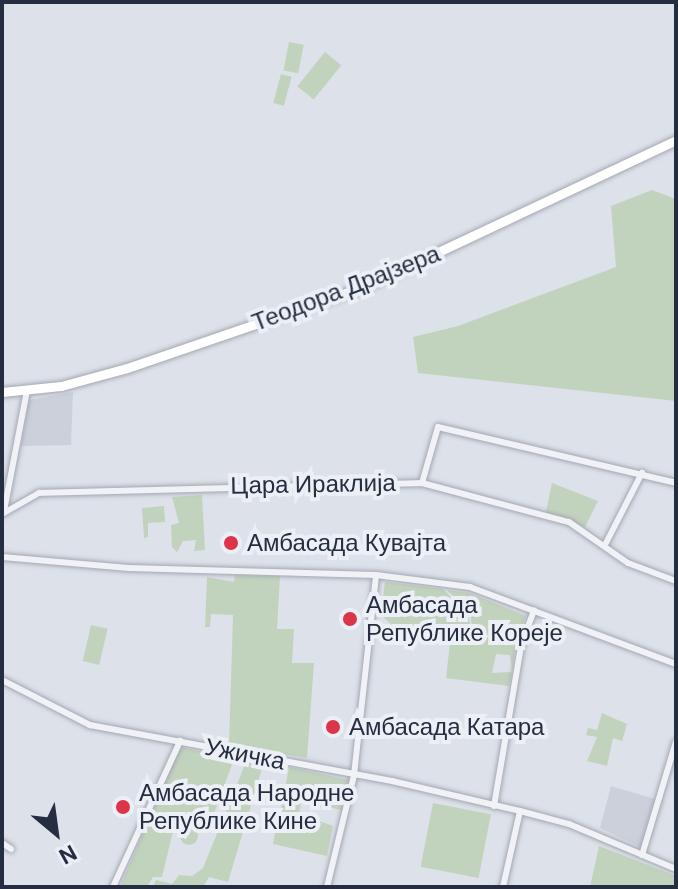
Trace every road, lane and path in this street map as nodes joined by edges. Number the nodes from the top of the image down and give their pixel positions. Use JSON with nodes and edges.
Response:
{"nodes":[{"id":1,"x":676,"y":140,"type":"edge"},
{"id":2,"x":27,"y":390,"type":"junction"},
{"id":3,"x":2,"y":392,"type":"edge"},
{"id":4,"x":642,"y":473,"type":"junction"},
{"id":5,"x":422,"y":483,"type":"junction"},
{"id":6,"x":676,"y":483,"type":"edge"},
{"id":7,"x":3,"y":513,"type":"edge"},
{"id":8,"x":606,"y":543,"type":"junction"},
{"id":9,"x":2,"y":557,"type":"edge"},
{"id":10,"x":376,"y":575,"type":"junction"},
{"id":11,"x":676,"y":581,"type":"edge"},
{"id":12,"x":534,"y":610,"type":"junction"},
{"id":13,"x":676,"y":664,"type":"edge"},
{"id":14,"x":2,"y":680,"type":"edge"},
{"id":15,"x":180,"y":741,"type":"junction"},
{"id":16,"x":676,"y":742,"type":"edge"},
{"id":17,"x":354,"y":775,"type":"junction"},
{"id":18,"x":494,"y":806,"type":"junction"},
{"id":19,"x":520,"y":811,"type":"junction"},
{"id":20,"x":2,"y":843,"type":"edge"},
{"id":21,"x":11,"y":849,"type":"dead end"},
{"id":22,"x":642,"y":855,"type":"junction"},
{"id":23,"x":676,"y":869,"type":"edge"},
{"id":24,"x":113,"y":887,"type":"edge"},
{"id":25,"x":327,"y":887,"type":"edge"},
{"id":26,"x":503,"y":887,"type":"edge"}],
"edges":[{"from":1,"to":2,"type":"main road","name":"Теодора Драјзера"},
{"from":2,"to":3,"type":"main road","name":"Теодора Драјзера"},
{"from":2,"to":7,"type":"street"},
{"from":4,"to":5,"type":"street","name":"Цара Ираклија"},
{"from":4,"to":6,"type":"street","name":"Цара Ираклија"},
{"from":4,"to":8,"type":"street"},
{"from":5,"to":7,"type":"street","name":"Цара Ираклија"},
{"from":5,"to":8,"type":"street"},
{"from":8,"to":11,"type":"street"},
{"from":9,"to":10,"type":"street"},
{"from":10,"to":12,"type":"street"},
{"from":10,"to":17,"type":"street"},
{"from":12,"to":13,"type":"street"},
{"from":12,"to":18,"type":"street"},
{"from":14,"to":15,"type":"street","name":"Ужичка"},
{"from":15,"to":17,"type":"street","name":"Ужичка"},
{"from":15,"to":24,"type":"street"},
{"from":16,"to":22,"type":"street"},
{"from":17,"to":18,"type":"street","name":"Ужичка"},
{"from":17,"to":25,"type":"street"},
{"from":18,"to":19,"type":"street","name":"Ужичка"},
{"from":19,"to":22,"type":"street","name":"Ужичка"},
{"from":19,"to":26,"type":"street"},
{"from":20,"to":21,"type":"street"},
{"from":22,"to":23,"type":"street","name":"Ужичка"}]}
